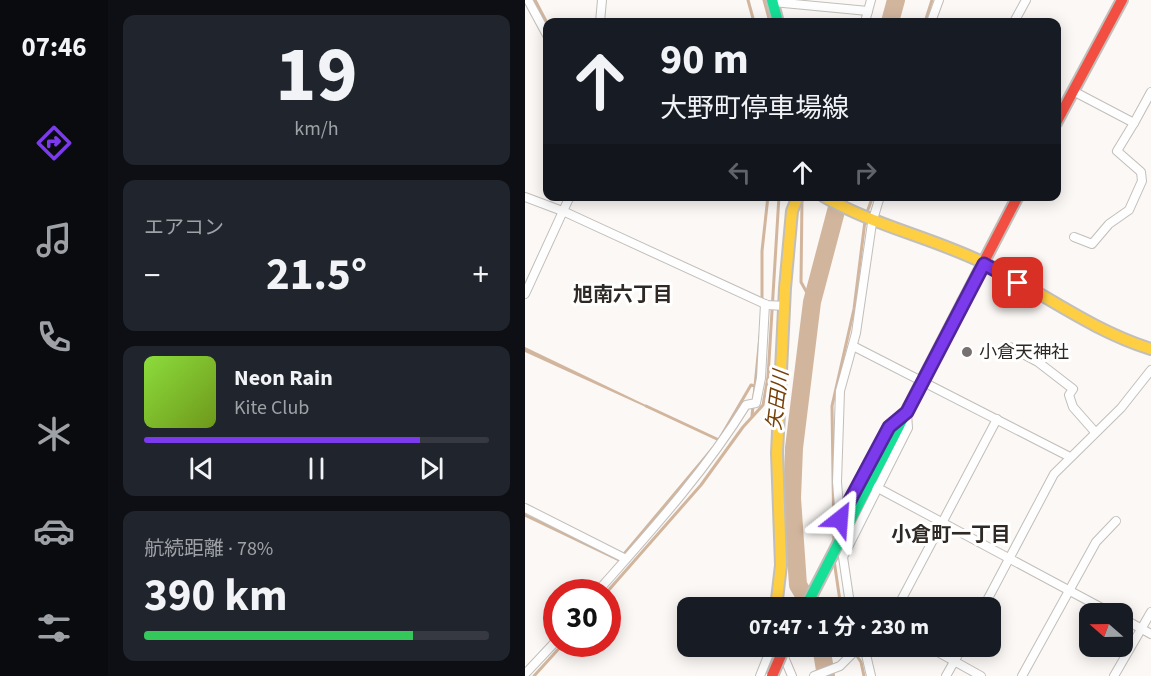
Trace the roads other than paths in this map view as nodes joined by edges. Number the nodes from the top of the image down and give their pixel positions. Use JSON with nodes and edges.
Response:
{"nodes":[{"id":1,"x":528,"y":0,"type":"edge"},
{"id":2,"x":602,"y":0,"type":"edge"},
{"id":3,"x":871,"y":0,"type":"edge"},
{"id":4,"x":939,"y":0,"type":"edge"},
{"id":5,"x":1026,"y":0,"type":"edge"},
{"id":6,"x":1122,"y":0,"type":"edge"},
{"id":7,"x":772,"y":1,"type":"edge"},
{"id":8,"x":868,"y":11,"type":"junction"},
{"id":9,"x":600,"y":18,"type":"edge"},
{"id":10,"x":777,"y":18,"type":"edge"},
{"id":11,"x":866,"y":18,"type":"edge"},
{"id":12,"x":932,"y":18,"type":"edge"},
{"id":13,"x":1016,"y":18,"type":"edge"},
{"id":14,"x":543,"y":28,"type":"edge"},
{"id":15,"x":1073,"y":91,"type":"junction"},
{"id":16,"x":1151,"y":92,"type":"edge"},
{"id":17,"x":1061,"y":114,"type":"edge"},
{"id":18,"x":1134,"y":123,"type":"junction"},
{"id":19,"x":525,"y":197,"type":"edge"},
{"id":20,"x":568,"y":201,"type":"edge"},
{"id":21,"x":796,"y":201,"type":"edge"},
{"id":22,"x":831,"y":201,"type":"edge"},
{"id":23,"x":878,"y":201,"type":"edge"},
{"id":24,"x":1016,"y":201,"type":"edge"},
{"id":25,"x":565,"y":212,"type":"junction"},
{"id":26,"x":870,"y":222,"type":"junction"},
{"id":27,"x":1074,"y":237,"type":"dead end"},
{"id":28,"x":984,"y":264,"type":"junction"},
{"id":29,"x":525,"y":294,"type":"edge"},
{"id":30,"x":766,"y":304,"type":"junction"},
{"id":31,"x":782,"y":306,"type":"junction"},
{"id":32,"x":853,"y":346,"type":"junction"},
{"id":33,"x":1010,"y":347,"type":"dead end"},
{"id":34,"x":1151,"y":349,"type":"edge"},
{"id":35,"x":1151,"y":370,"type":"edge"},
{"id":36,"x":922,"y":381,"type":"junction"},
{"id":37,"x":907,"y":412,"type":"junction"},
{"id":38,"x":997,"y":419,"type":"junction"},
{"id":39,"x":1095,"y":432,"type":"junction"},
{"id":40,"x":1070,"y":457,"type":"junction"},
{"id":41,"x":876,"y":487,"type":"junction"},
{"id":42,"x":525,"y":508,"type":"edge"},
{"id":43,"x":943,"y":521,"type":"junction"},
{"id":44,"x":1116,"y":521,"type":"dead end"},
{"id":45,"x":1009,"y":557,"type":"junction"},
{"id":46,"x":626,"y":559,"type":"junction"},
{"id":47,"x":608,"y":579,"type":"edge"},
{"id":48,"x":1070,"y":591,"type":"junction"},
{"id":49,"x":777,"y":597,"type":"edge"},
{"id":50,"x":811,"y":597,"type":"edge"},
{"id":51,"x":849,"y":597,"type":"edge"},
{"id":52,"x":903,"y":597,"type":"edge"},
{"id":53,"x":989,"y":597,"type":"edge"},
{"id":54,"x":1092,"y":603,"type":"edge"},
{"id":55,"x":1151,"y":612,"type":"edge"},
{"id":56,"x":1133,"y":624,"type":"edge"},
{"id":57,"x":1142,"y":628,"type":"junction"},
{"id":58,"x":1151,"y":634,"type":"edge"},
{"id":59,"x":543,"y":655,"type":"edge"},
{"id":60,"x":768,"y":657,"type":"edge"},
{"id":61,"x":780,"y":657,"type":"edge"},
{"id":62,"x":784,"y":657,"type":"edge"},
{"id":63,"x":849,"y":657,"type":"edge"},
{"id":64,"x":865,"y":657,"type":"edge"},
{"id":65,"x":946,"y":657,"type":"edge"},
{"id":66,"x":957,"y":657,"type":"edge"},
{"id":67,"x":954,"y":662,"type":"junction"},
{"id":68,"x":525,"y":674,"type":"edge"},
{"id":69,"x":760,"y":676,"type":"edge"},
{"id":70,"x":772,"y":676,"type":"edge"},
{"id":71,"x":792,"y":676,"type":"edge"},
{"id":72,"x":814,"y":676,"type":"edge"},
{"id":73,"x":871,"y":676,"type":"edge"},
{"id":74,"x":946,"y":676,"type":"edge"},
{"id":75,"x":981,"y":676,"type":"edge"},
{"id":76,"x":1021,"y":676,"type":"edge"},
{"id":77,"x":1114,"y":676,"type":"edge"}],
"edges":[{"from":1,"to":14,"type":"street"},
{"from":2,"to":9,"type":"street"},
{"from":3,"to":8,"type":"street"},
{"from":4,"to":12,"type":"street"},
{"from":5,"to":13,"type":"street"},
{"from":6,"to":15,"type":"street"},
{"from":7,"to":8,"type":"street"},
{"from":7,"to":10,"type":"street"},
{"from":8,"to":11,"type":"street"},
{"from":15,"to":17,"type":"street"},
{"from":15,"to":18,"type":"street"},
{"from":16,"to":18,"type":"street"},
{"from":18,"to":27,"type":"street"},
{"from":19,"to":25,"type":"street"},
{"from":20,"to":25,"type":"street"},
{"from":21,"to":31,"type":"street"},
{"from":22,"to":26,"type":"street"},
{"from":23,"to":26,"type":"street"},
{"from":24,"to":28,"type":"street"},
{"from":25,"to":29,"type":"street"},
{"from":25,"to":30,"type":"street"},
{"from":26,"to":28,"type":"street"},
{"from":26,"to":32,"type":"street"},
{"from":28,"to":34,"type":"street"},
{"from":28,"to":36,"type":"street"},
{"from":30,"to":31,"type":"street"},
{"from":30,"to":46,"type":"street"},
{"from":31,"to":49,"type":"street"},
{"from":32,"to":36,"type":"street"},
{"from":32,"to":37,"type":"street"},
{"from":33,"to":39,"type":"street"},
{"from":35,"to":39,"type":"street"},
{"from":36,"to":37,"type":"street"},
{"from":36,"to":38,"type":"street"},
{"from":37,"to":41,"type":"street"},
{"from":37,"to":50,"type":"street"},
{"from":38,"to":40,"type":"street"},
{"from":38,"to":43,"type":"street"},
{"from":39,"to":40,"type":"street"},
{"from":40,"to":45,"type":"street"},
{"from":41,"to":43,"type":"street"},
{"from":41,"to":51,"type":"street"},
{"from":42,"to":46,"type":"street"},
{"from":43,"to":45,"type":"street"},
{"from":43,"to":52,"type":"street"},
{"from":44,"to":48,"type":"street"},
{"from":45,"to":48,"type":"street"},
{"from":45,"to":53,"type":"street"},
{"from":46,"to":47,"type":"street"},
{"from":48,"to":54,"type":"street"},
{"from":48,"to":76,"type":"street"},
{"from":55,"to":57,"type":"street"},
{"from":56,"to":57,"type":"street"},
{"from":57,"to":58,"type":"street"},
{"from":57,"to":77,"type":"street"},
{"from":59,"to":68,"type":"street"},
{"from":60,"to":69,"type":"street"},
{"from":61,"to":70,"type":"street","bridge":true},
{"from":62,"to":71,"type":"street"},
{"from":63,"to":72,"type":"street"},
{"from":64,"to":73,"type":"street"},
{"from":65,"to":67,"type":"street"},
{"from":66,"to":67,"type":"street"},
{"from":67,"to":74,"type":"street"},
{"from":67,"to":75,"type":"street"}]}
